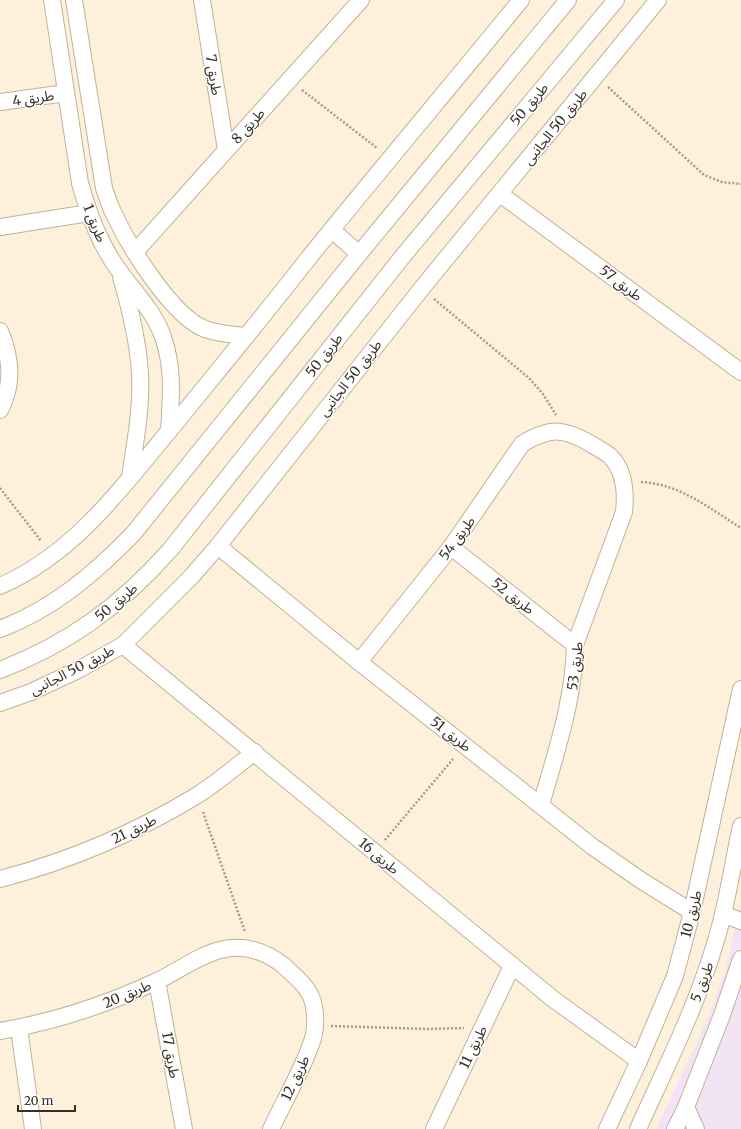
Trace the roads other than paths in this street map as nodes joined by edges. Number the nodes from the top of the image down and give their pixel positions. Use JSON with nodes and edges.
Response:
{"nodes":[{"id":1,"x":52,"y":0,"type":"edge"},
{"id":2,"x":74,"y":0,"type":"edge"},
{"id":3,"x":202,"y":0,"type":"edge"},
{"id":4,"x":361,"y":0,"type":"edge"},
{"id":5,"x":521,"y":0,"type":"edge"},
{"id":6,"x":568,"y":0,"type":"edge"},
{"id":7,"x":616,"y":0,"type":"edge"},
{"id":8,"x":658,"y":0,"type":"edge"},
{"id":9,"x":66,"y":93,"type":"junction"},
{"id":10,"x":0,"y":102,"type":"edge"},
{"id":11,"x":226,"y":150,"type":"junction"},
{"id":12,"x":500,"y":194,"type":"junction"},
{"id":13,"x":89,"y":213,"type":"junction"},
{"id":14,"x":0,"y":227,"type":"edge"},
{"id":15,"x":332,"y":230,"type":"junction"},
{"id":16,"x":135,"y":252,"type":"junction"},
{"id":17,"x":359,"y":254,"type":"junction"},
{"id":18,"x":119,"y":272,"type":"junction"},
{"id":19,"x":0,"y":331,"type":"edge"},
{"id":20,"x":248,"y":336,"type":"junction"},
{"id":21,"x":741,"y":372,"type":"edge"},
{"id":22,"x":0,"y":410,"type":"edge"},
{"id":23,"x":169,"y":431,"type":"junction"},
{"id":24,"x":563,"y":432,"type":"joint"},
{"id":25,"x":130,"y":478,"type":"junction"},
{"id":26,"x":218,"y":546,"type":"junction"},
{"id":27,"x":452,"y":547,"type":"junction"},
{"id":28,"x":0,"y":586,"type":"edge"},
{"id":29,"x":0,"y":629,"type":"edge"},
{"id":30,"x":123,"y":645,"type":"junction"},
{"id":31,"x":575,"y":645,"type":"junction"},
{"id":32,"x":358,"y":662,"type":"junction"},
{"id":33,"x":0,"y":670,"type":"edge"},
{"id":34,"x":741,"y":689,"type":"edge"},
{"id":35,"x":0,"y":703,"type":"edge"},
{"id":36,"x":255,"y":752,"type":"junction"},
{"id":37,"x":541,"y":805,"type":"junction"},
{"id":38,"x":741,"y":826,"type":"edge"},
{"id":39,"x":0,"y":879,"type":"edge"},
{"id":40,"x":692,"y":912,"type":"junction"},
{"id":41,"x":723,"y":914,"type":"junction"},
{"id":42,"x":741,"y":921,"type":"edge"},
{"id":43,"x":741,"y":959,"type":"edge"},
{"id":44,"x":512,"y":966,"type":"junction"},
{"id":45,"x":157,"y":981,"type":"junction"},
{"id":46,"x":315,"y":1025,"type":"joint"},
{"id":47,"x":19,"y":1028,"type":"junction"},
{"id":48,"x":0,"y":1031,"type":"edge"},
{"id":49,"x":639,"y":1061,"type":"junction"},
{"id":50,"x":686,"y":1107,"type":"junction"},
{"id":51,"x":33,"y":1129,"type":"edge"},
{"id":52,"x":184,"y":1129,"type":"edge"},
{"id":53,"x":271,"y":1129,"type":"edge"},
{"id":54,"x":434,"y":1129,"type":"edge"},
{"id":55,"x":607,"y":1129,"type":"edge"},
{"id":56,"x":638,"y":1129,"type":"edge"},
{"id":57,"x":675,"y":1129,"type":"edge"},
{"id":58,"x":696,"y":1129,"type":"edge"}],
"edges":[{"from":1,"to":9,"type":"street","name":"طريق 1"},
{"from":2,"to":16,"type":"street","name":"طريق 1"},
{"from":3,"to":11,"type":"street","name":"طريق 7"},
{"from":4,"to":11,"type":"street","name":"طريق 8"},
{"from":5,"to":15,"type":"street"},
{"from":6,"to":17,"type":"street"},
{"from":7,"to":33,"type":"street","name":"طريق 50"},
{"from":8,"to":12,"type":"street","name":"طريق 50 الجانبى"},
{"from":9,"to":10,"type":"street","name":"طريق 4"},
{"from":9,"to":13,"type":"street","name":"طريق 1"},
{"from":11,"to":16,"type":"street","name":"طريق 8"},
{"from":12,"to":21,"type":"street","name":"طريق 57"},
{"from":12,"to":26,"type":"street","name":"طريق 50 الجانبى"},
{"from":13,"to":14,"type":"street"},
{"from":13,"to":18,"type":"street","name":"طريق 1"},
{"from":15,"to":17,"type":"street"},
{"from":15,"to":20,"type":"street"},
{"from":16,"to":20,"type":"street","name":"طريق 1"},
{"from":17,"to":29,"type":"street"},
{"from":18,"to":23,"type":"street","name":"طريق 1"},
{"from":18,"to":25,"type":"street"},
{"from":19,"to":22,"type":"street"},
{"from":20,"to":23,"type":"street"},
{"from":23,"to":25,"type":"street"},
{"from":24,"to":27,"type":"street","name":"طريق 54"},
{"from":24,"to":31,"type":"street","name":"طريق 53"},
{"from":25,"to":28,"type":"street"},
{"from":26,"to":30,"type":"street","name":"طريق 50 الجانبى"},
{"from":26,"to":32,"type":"street","name":"طريق 51"},
{"from":27,"to":31,"type":"street","name":"طريق 52"},
{"from":27,"to":32,"type":"street","name":"طريق 54"},
{"from":30,"to":35,"type":"street","name":"طريق 50 الجانبى"},
{"from":30,"to":36,"type":"street","name":"طريق 16"},
{"from":31,"to":37,"type":"street","name":"طريق 53"},
{"from":32,"to":37,"type":"street","name":"طريق 51"},
{"from":34,"to":40,"type":"street","name":"طريق 10"},
{"from":36,"to":39,"type":"street","name":"طريق 21"},
{"from":36,"to":44,"type":"street","name":"طريق 16"},
{"from":37,"to":40,"type":"street","name":"طريق 51"},
{"from":38,"to":41,"type":"street","name":"طريق 5"},
{"from":40,"to":49,"type":"street","name":"طريق 10"},
{"from":41,"to":42,"type":"street"},
{"from":41,"to":56,"type":"street","name":"طريق 5"},
{"from":43,"to":50,"type":"street"},
{"from":44,"to":49,"type":"street","name":"طريق 16"},
{"from":44,"to":54,"type":"street","name":"طريق 11"},
{"from":45,"to":46,"type":"street","name":"طريق 20"},
{"from":45,"to":47,"type":"street","name":"طريق 20"},
{"from":45,"to":52,"type":"street","name":"طريق 17"},
{"from":46,"to":53,"type":"street","name":"طريق 12"},
{"from":47,"to":48,"type":"street","name":"طريق 20"},
{"from":47,"to":51,"type":"street"},
{"from":49,"to":55,"type":"street","name":"طريق 10"},
{"from":50,"to":57,"type":"street"},
{"from":50,"to":58,"type":"street"}]}
